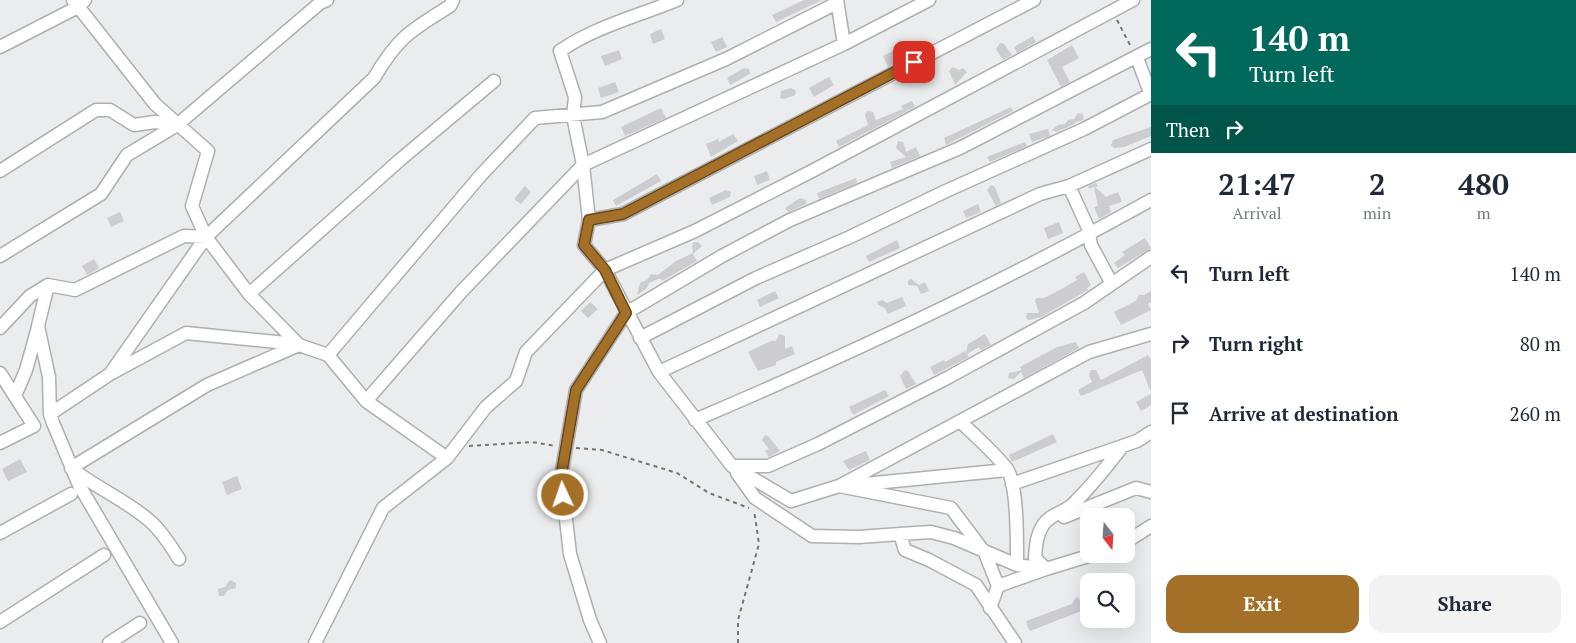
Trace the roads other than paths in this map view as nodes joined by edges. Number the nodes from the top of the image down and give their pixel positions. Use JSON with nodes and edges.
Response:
{"nodes":[{"id":1,"x":327,"y":0,"type":"edge"},
{"id":2,"x":453,"y":0,"type":"edge"},
{"id":3,"x":929,"y":0,"type":"edge"},
{"id":4,"x":1034,"y":0,"type":"edge"},
{"id":5,"x":1133,"y":0,"type":"edge"},
{"id":6,"x":672,"y":1,"type":"edge"},
{"id":7,"x":837,"y":1,"type":"edge"},
{"id":8,"x":79,"y":2,"type":"edge"},
{"id":9,"x":844,"y":44,"type":"junction"},
{"id":10,"x":0,"y":47,"type":"edge"},
{"id":11,"x":1151,"y":49,"type":"edge"},
{"id":12,"x":1137,"y":58,"type":"junction"},
{"id":13,"x":494,"y":81,"type":"dead end"},
{"id":14,"x":1151,"y":94,"type":"edge"},
{"id":15,"x":573,"y":116,"type":"junction"},
{"id":16,"x":176,"y":125,"type":"junction"},
{"id":17,"x":1151,"y":150,"type":"edge"},
{"id":18,"x":583,"y":165,"type":"junction"},
{"id":19,"x":0,"y":171,"type":"edge"},
{"id":20,"x":1069,"y":186,"type":"junction"},
{"id":21,"x":1151,"y":200,"type":"edge"},
{"id":22,"x":589,"y":220,"type":"junction"},
{"id":23,"x":1090,"y":234,"type":"junction"},
{"id":24,"x":206,"y":237,"type":"junction"},
{"id":25,"x":0,"y":256,"type":"edge"},
{"id":26,"x":1151,"y":257,"type":"edge"},
{"id":27,"x":605,"y":270,"type":"junction"},
{"id":28,"x":1112,"y":284,"type":"junction"},
{"id":29,"x":48,"y":285,"type":"junction"},
{"id":30,"x":249,"y":294,"type":"junction"},
{"id":31,"x":626,"y":313,"type":"junction"},
{"id":32,"x":38,"y":326,"type":"junction"},
{"id":33,"x":0,"y":328,"type":"edge"},
{"id":34,"x":1151,"y":334,"type":"edge"},
{"id":35,"x":640,"y":338,"type":"junction"},
{"id":36,"x":299,"y":344,"type":"junction"},
{"id":37,"x":328,"y":355,"type":"junction"},
{"id":38,"x":659,"y":372,"type":"junction"},
{"id":39,"x":0,"y":373,"type":"edge"},
{"id":40,"x":110,"y":374,"type":"junction"},
{"id":41,"x":15,"y":396,"type":"junction"},
{"id":42,"x":366,"y":401,"type":"junction"},
{"id":43,"x":50,"y":414,"type":"junction"},
{"id":44,"x":695,"y":420,"type":"junction"},
{"id":45,"x":961,"y":422,"type":"junction"},
{"id":46,"x":1151,"y":432,"type":"edge"},
{"id":47,"x":0,"y":444,"type":"edge"},
{"id":48,"x":1122,"y":446,"type":"junction"},
{"id":49,"x":451,"y":453,"type":"junction"},
{"id":50,"x":732,"y":466,"type":"junction"},
{"id":51,"x":71,"y":468,"type":"junction"},
{"id":52,"x":1008,"y":470,"type":"junction"},
{"id":53,"x":1012,"y":484,"type":"junction"},
{"id":54,"x":839,"y":486,"type":"junction"},
{"id":55,"x":1151,"y":492,"type":"edge"},
{"id":56,"x":71,"y":494,"type":"dead end"},
{"id":57,"x":1043,"y":525,"type":"junction"},
{"id":58,"x":1151,"y":526,"type":"edge"},
{"id":59,"x":0,"y":532,"type":"edge"},
{"id":60,"x":900,"y":534,"type":"junction"},
{"id":61,"x":1017,"y":536,"type":"junction"},
{"id":62,"x":1135,"y":537,"type":"edge"},
{"id":63,"x":1151,"y":537,"type":"edge"},
{"id":64,"x":1135,"y":541,"type":"edge"},
{"id":65,"x":985,"y":553,"type":"junction"},
{"id":66,"x":104,"y":555,"type":"dead end"},
{"id":67,"x":179,"y":559,"type":"dead end"},
{"id":68,"x":1080,"y":559,"type":"edge"},
{"id":69,"x":1017,"y":565,"type":"junction"},
{"id":70,"x":1046,"y":569,"type":"junction"},
{"id":71,"x":998,"y":586,"type":"junction"},
{"id":72,"x":990,"y":608,"type":"junction"},
{"id":73,"x":0,"y":622,"type":"edge"},
{"id":74,"x":140,"y":623,"type":"dead end"},
{"id":75,"x":109,"y":643,"type":"edge"},
{"id":76,"x":172,"y":643,"type":"edge"},
{"id":77,"x":315,"y":643,"type":"edge"},
{"id":78,"x":600,"y":643,"type":"edge"},
{"id":79,"x":1015,"y":643,"type":"edge"}],
"edges":[{"from":1,"to":16,"type":"street"},
{"from":2,"to":24,"type":"street"},
{"from":3,"to":9,"type":"street"},
{"from":4,"to":22,"type":"street"},
{"from":5,"to":27,"type":"street"},
{"from":6,"to":15,"type":"street"},
{"from":7,"to":9,"type":"street"},
{"from":7,"to":15,"type":"street"},
{"from":8,"to":10,"type":"street"},
{"from":8,"to":16,"type":"street"},
{"from":9,"to":18,"type":"street"},
{"from":11,"to":12,"type":"street"},
{"from":12,"to":14,"type":"street"},
{"from":12,"to":31,"type":"street"},
{"from":13,"to":30,"type":"street"},
{"from":14,"to":35,"type":"street"},
{"from":15,"to":18,"type":"street"},
{"from":15,"to":37,"type":"street"},
{"from":16,"to":19,"type":"street"},
{"from":16,"to":24,"type":"street"},
{"from":16,"to":25,"type":"street"},
{"from":17,"to":20,"type":"street"},
{"from":18,"to":22,"type":"street"},
{"from":18,"to":42,"type":"street"},
{"from":20,"to":23,"type":"street"},
{"from":20,"to":38,"type":"street"},
{"from":21,"to":23,"type":"street"},
{"from":22,"to":27,"type":"street"},
{"from":23,"to":28,"type":"street"},
{"from":23,"to":44,"type":"street"},
{"from":24,"to":29,"type":"street"},
{"from":24,"to":30,"type":"street"},
{"from":24,"to":40,"type":"street"},
{"from":26,"to":28,"type":"street"},
{"from":27,"to":31,"type":"street"},
{"from":27,"to":49,"type":"street"},
{"from":28,"to":50,"type":"street"},
{"from":29,"to":32,"type":"street"},
{"from":29,"to":33,"type":"street"},
{"from":30,"to":36,"type":"street"},
{"from":31,"to":35,"type":"street"},
{"from":31,"to":78,"type":"street"},
{"from":32,"to":41,"type":"street"},
{"from":32,"to":43,"type":"street"},
{"from":34,"to":45,"type":"street"},
{"from":35,"to":38,"type":"street"},
{"from":36,"to":37,"type":"street"},
{"from":36,"to":40,"type":"street"},
{"from":36,"to":51,"type":"street"},
{"from":37,"to":42,"type":"street"},
{"from":38,"to":44,"type":"street"},
{"from":39,"to":41,"type":"street"},
{"from":40,"to":43,"type":"street"},
{"from":41,"to":47,"type":"street"},
{"from":42,"to":49,"type":"street"},
{"from":43,"to":51,"type":"street"},
{"from":44,"to":50,"type":"street"},
{"from":45,"to":52,"type":"street"},
{"from":45,"to":54,"type":"street"},
{"from":46,"to":48,"type":"street"},
{"from":48,"to":53,"type":"street"},
{"from":48,"to":57,"type":"street"},
{"from":49,"to":77,"type":"street"},
{"from":50,"to":54,"type":"street"},
{"from":50,"to":60,"type":"street"},
{"from":51,"to":67,"type":"street"},
{"from":51,"to":76,"type":"street"},
{"from":52,"to":53,"type":"street"},
{"from":52,"to":54,"type":"street"},
{"from":53,"to":61,"type":"street"},
{"from":54,"to":65,"type":"street"},
{"from":55,"to":57,"type":"street"},
{"from":56,"to":59,"type":"street"},
{"from":57,"to":61,"type":"street"},
{"from":57,"to":70,"type":"street"},
{"from":58,"to":62,"type":"street"},
{"from":60,"to":65,"type":"street"},
{"from":60,"to":72,"type":"street"},
{"from":61,"to":69,"type":"street"},
{"from":63,"to":64,"type":"street"},
{"from":65,"to":69,"type":"street"},
{"from":65,"to":71,"type":"street"},
{"from":66,"to":73,"type":"street"},
{"from":68,"to":70,"type":"street"},
{"from":69,"to":70,"type":"street"},
{"from":70,"to":71,"type":"street"},
{"from":71,"to":72,"type":"street"},
{"from":72,"to":79,"type":"street"},
{"from":74,"to":75,"type":"street"}]}
